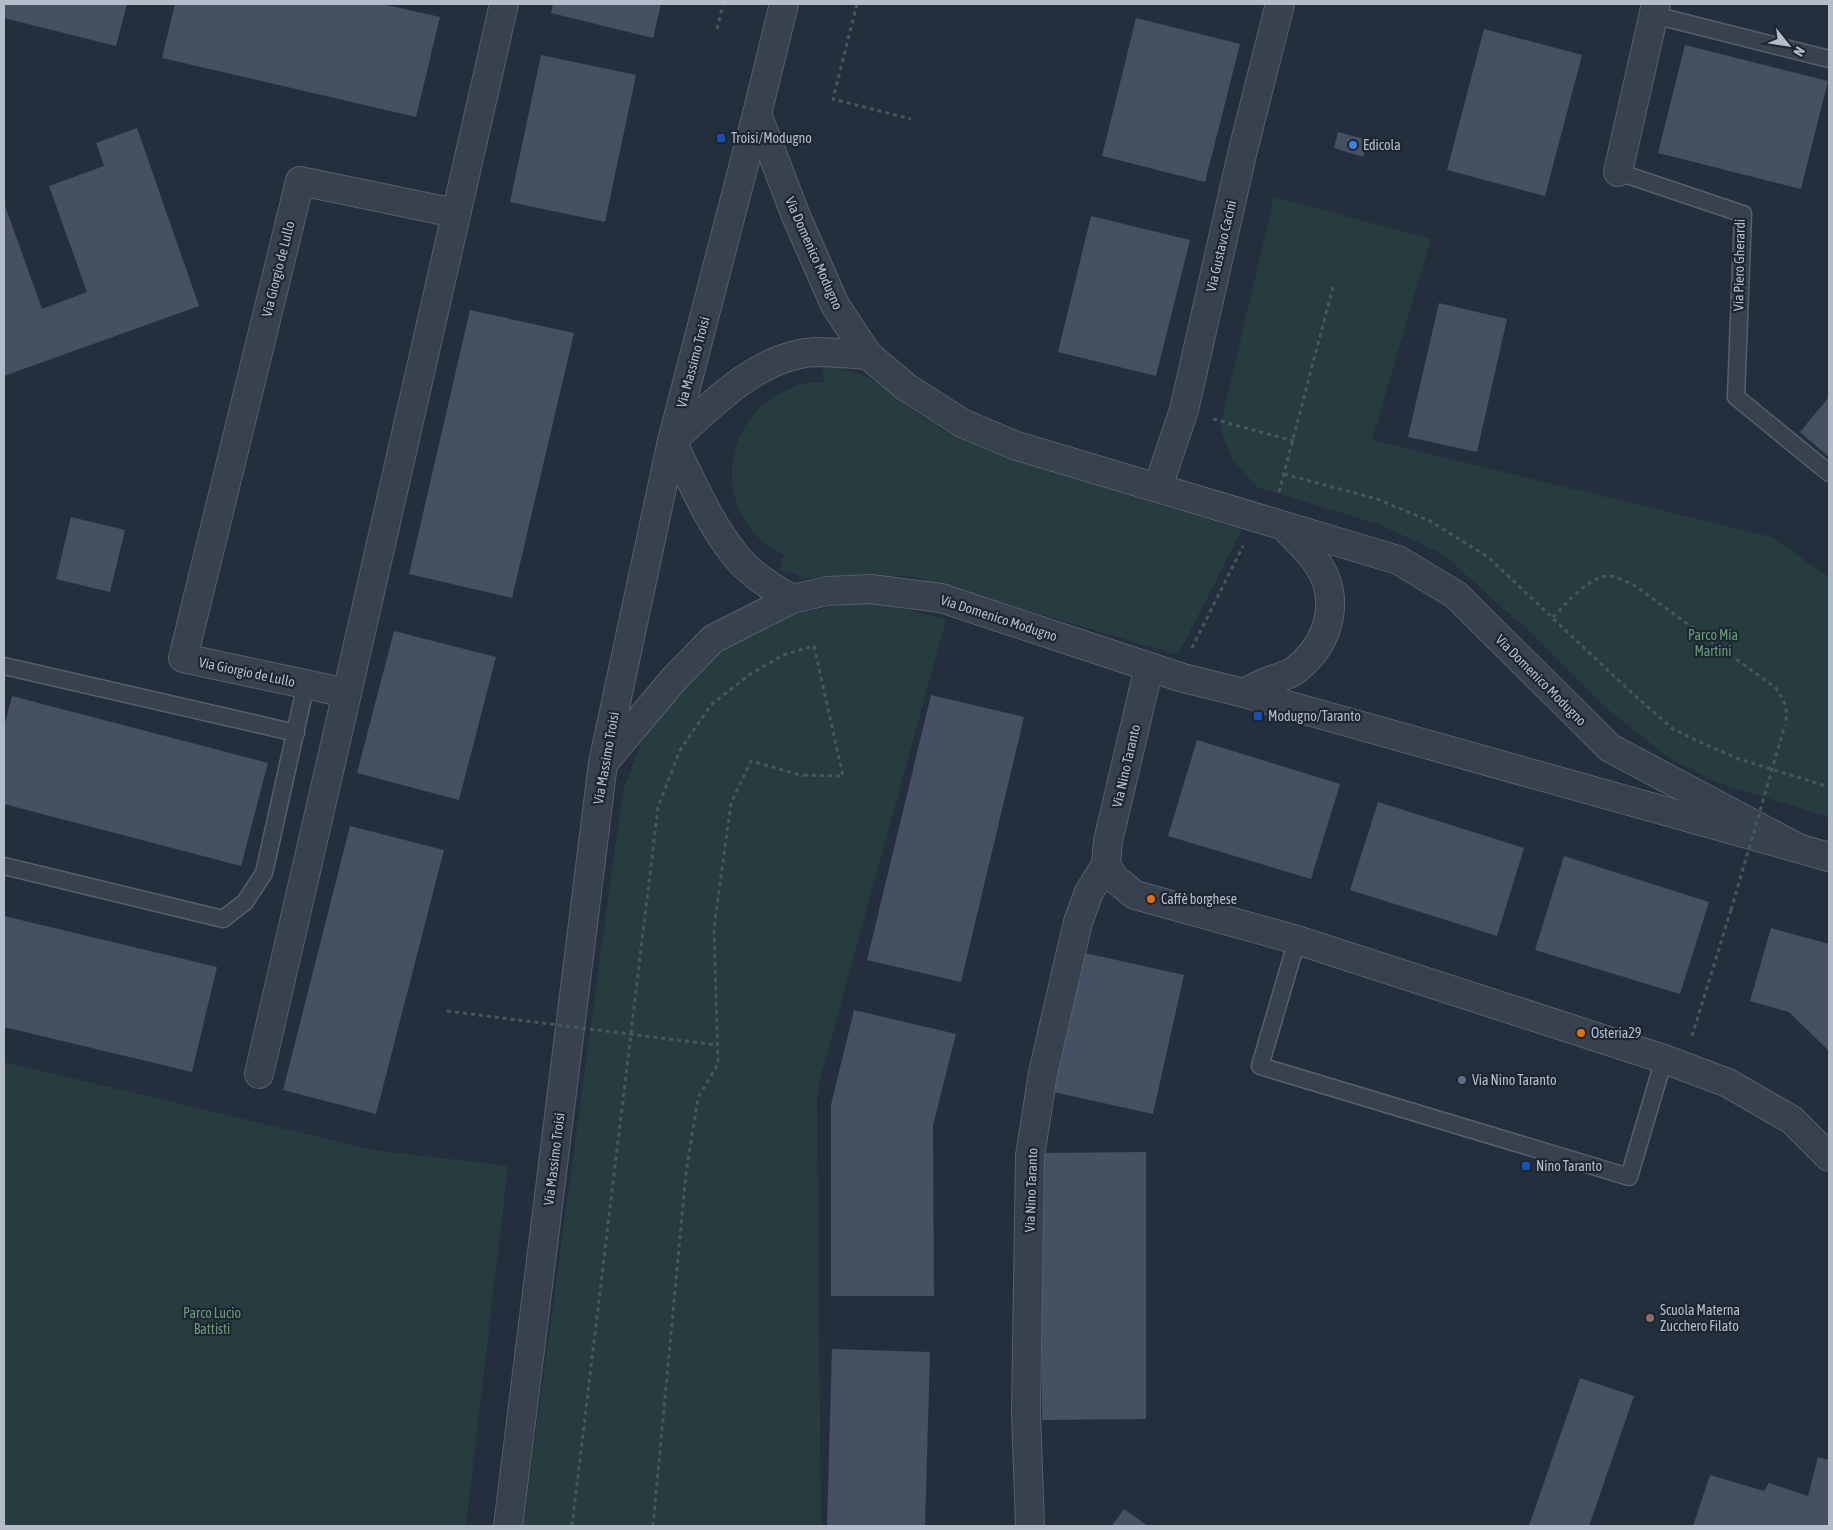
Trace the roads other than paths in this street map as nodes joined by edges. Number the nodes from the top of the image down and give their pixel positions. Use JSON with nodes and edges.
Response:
{"nodes":[{"id":1,"x":504,"y":4,"type":"edge"},
{"id":2,"x":784,"y":4,"type":"edge"},
{"id":3,"x":1280,"y":4,"type":"edge"},
{"id":4,"x":1655,"y":10,"type":"edge"},
{"id":5,"x":1829,"y":60,"type":"edge"},
{"id":6,"x":757,"y":114,"type":"junction"},
{"id":7,"x":1618,"y":172,"type":"joint"},
{"id":8,"x":455,"y":213,"type":"junction"},
{"id":9,"x":868,"y":355,"type":"junction"},
{"id":10,"x":672,"y":441,"type":"junction"},
{"id":11,"x":1829,"y":473,"type":"edge"},
{"id":12,"x":1158,"y":487,"type":"junction"},
{"id":13,"x":1283,"y":525,"type":"junction"},
{"id":14,"x":792,"y":599,"type":"junction"},
{"id":15,"x":4,"y":666,"type":"edge"},
{"id":16,"x":1149,"y":667,"type":"junction"},
{"id":17,"x":306,"y":684,"type":"junction"},
{"id":18,"x":347,"y":693,"type":"junction"},
{"id":19,"x":1244,"y":693,"type":"junction"},
{"id":20,"x":296,"y":733,"type":"junction"},
{"id":21,"x":603,"y":763,"type":"junction"},
{"id":22,"x":1798,"y":848,"type":"junction"},
{"id":23,"x":1829,"y":857,"type":"edge"},
{"id":24,"x":1106,"y":865,"type":"junction"},
{"id":25,"x":4,"y":866,"type":"edge"},
{"id":26,"x":1297,"y":940,"type":"junction"},
{"id":27,"x":1673,"y":1063,"type":"junction"},
{"id":28,"x":259,"y":1074,"type":"dead end"},
{"id":29,"x":1829,"y":1157,"type":"edge"},
{"id":30,"x":508,"y":1526,"type":"edge"},
{"id":31,"x":1030,"y":1526,"type":"edge"}],
"edges":[{"from":1,"to":8,"type":"street"},
{"from":2,"to":6,"type":"street","name":"Via Massimo Troisi"},
{"from":3,"to":12,"type":"street","name":"Via Gustavo Cacini"},
{"from":4,"to":5,"type":"lane","name":"Via Piero Gherardi"},
{"from":4,"to":7,"type":"street","name":"Via Piero Gherardi"},
{"from":6,"to":9,"type":"street","name":"Via Domenico Modugno"},
{"from":6,"to":10,"type":"street","name":"Via Massimo Troisi"},
{"from":7,"to":11,"type":"lane","name":"Via Piero Gherardi"},
{"from":8,"to":17,"type":"street","name":"Via Giorgio de Lullo"},
{"from":8,"to":18,"type":"street"},
{"from":9,"to":10,"type":"street"},
{"from":9,"to":12,"type":"street","name":"Via Domenico Modugno"},
{"from":10,"to":14,"type":"street"},
{"from":10,"to":21,"type":"street","name":"Via Massimo Troisi"},
{"from":12,"to":13,"type":"street","name":"Via Domenico Modugno"},
{"from":13,"to":19,"type":"street","name":"Via Domenico Modugno"},
{"from":13,"to":22,"type":"street","name":"Via Domenico Modugno"},
{"from":14,"to":16,"type":"street","name":"Via Domenico Modugno"},
{"from":14,"to":21,"type":"street","name":"Via Domenico Modugno"},
{"from":15,"to":20,"type":"lane"},
{"from":16,"to":19,"type":"street","name":"Via Domenico Modugno"},
{"from":16,"to":24,"type":"street","name":"Via Nino Taranto"},
{"from":17,"to":18,"type":"street","name":"Via Giorgio de Lullo"},
{"from":17,"to":20,"type":"lane"},
{"from":18,"to":28,"type":"street"},
{"from":19,"to":22,"type":"street","name":"Via Domenico Modugno"},
{"from":20,"to":25,"type":"lane"},
{"from":21,"to":30,"type":"street","name":"Via Massimo Troisi"},
{"from":22,"to":23,"type":"street","name":"Via Domenico Modugno"},
{"from":24,"to":26,"type":"street"},
{"from":24,"to":31,"type":"street","name":"Via Nino Taranto"},
{"from":26,"to":27,"type":"street"},
{"from":26,"to":27,"type":"lane"},
{"from":27,"to":29,"type":"street"}]}
